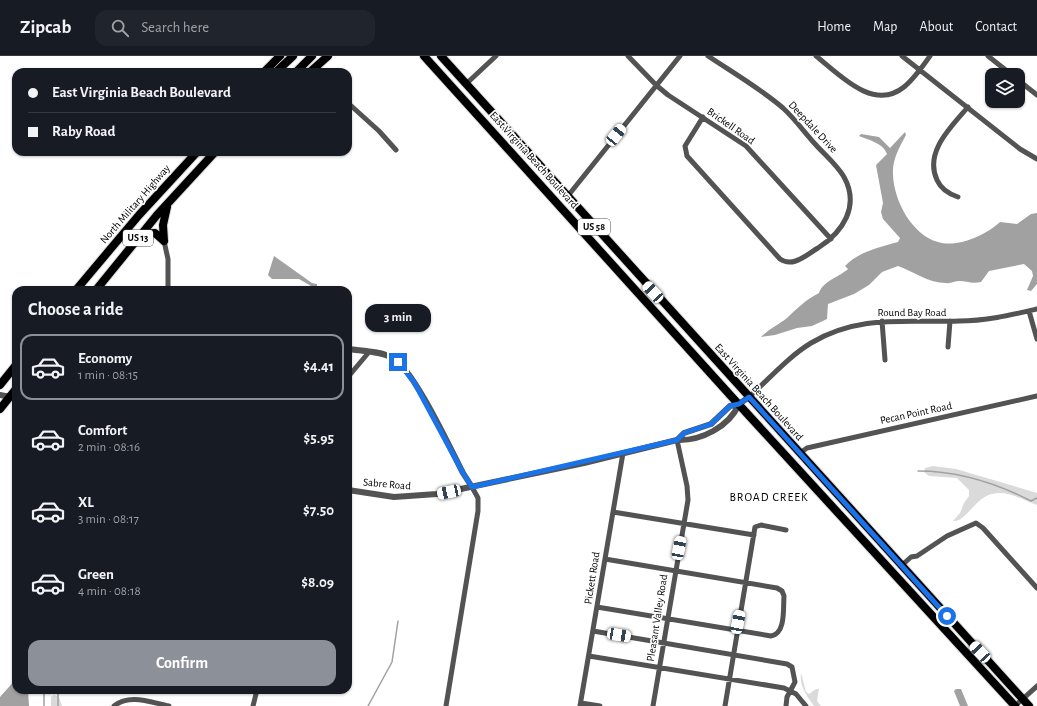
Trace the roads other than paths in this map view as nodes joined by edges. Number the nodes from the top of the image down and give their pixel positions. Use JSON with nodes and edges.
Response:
{"nodes":[{"id":1,"x":280,"y":56,"type":"edge"},
{"id":2,"x":293,"y":56,"type":"edge"},
{"id":3,"x":312,"y":56,"type":"edge"},
{"id":4,"x":328,"y":56,"type":"edge"},
{"id":5,"x":418,"y":56,"type":"edge"},
{"id":6,"x":424,"y":56,"type":"edge"},
{"id":7,"x":441,"y":56,"type":"edge"},
{"id":8,"x":496,"y":56,"type":"edge"},
{"id":9,"x":628,"y":56,"type":"edge"},
{"id":10,"x":680,"y":56,"type":"edge"},
{"id":11,"x":708,"y":56,"type":"edge"},
{"id":12,"x":816,"y":56,"type":"edge"},
{"id":13,"x":902,"y":56,"type":"edge"},
{"id":14,"x":930,"y":56,"type":"edge"},
{"id":15,"x":988,"y":56,"type":"edge"},
{"id":16,"x":268,"y":68,"type":"edge"},
{"id":17,"x":280,"y":68,"type":"edge"},
{"id":18,"x":300,"y":68,"type":"edge"},
{"id":19,"x":317,"y":68,"type":"edge"},
{"id":20,"x":1003,"y":68,"type":"edge"},
{"id":21,"x":920,"y":70,"type":"junction"},
{"id":22,"x":444,"y":77,"type":"junction"},
{"id":23,"x":466,"y":84,"type":"junction"},
{"id":24,"x":656,"y":85,"type":"junction"},
{"id":25,"x":1025,"y":86,"type":"edge"},
{"id":26,"x":1037,"y":95,"type":"edge"},
{"id":27,"x":352,"y":107,"type":"edge"},
{"id":28,"x":968,"y":107,"type":"junction"},
{"id":29,"x":703,"y":117,"type":"junction"},
{"id":30,"x":396,"y":150,"type":"dead end"},
{"id":31,"x":193,"y":156,"type":"edge"},
{"id":32,"x":211,"y":156,"type":"edge"},
{"id":33,"x":1037,"y":159,"type":"edge"},
{"id":34,"x":567,"y":197,"type":"junction"},
{"id":35,"x":958,"y":197,"type":"dead end"},
{"id":36,"x":167,"y":204,"type":"junction"},
{"id":37,"x":142,"y":234,"type":"junction"},
{"id":38,"x":831,"y":239,"type":"junction"},
{"id":39,"x":164,"y":241,"type":"junction"},
{"id":40,"x":79,"y":286,"type":"edge"},
{"id":41,"x":99,"y":286,"type":"edge"},
{"id":42,"x":168,"y":286,"type":"edge"},
{"id":43,"x":1037,"y":309,"type":"edge"},
{"id":44,"x":1029,"y":311,"type":"junction"},
{"id":45,"x":882,"y":321,"type":"junction"},
{"id":46,"x":950,"y":321,"type":"junction"},
{"id":47,"x":1037,"y":339,"type":"edge"},
{"id":48,"x":948,"y":347,"type":"dead end"},
{"id":49,"x":352,"y":350,"type":"edge"},
{"id":50,"x":369,"y":352,"type":"junction"},
{"id":51,"x":885,"y":360,"type":"dead end"},
{"id":52,"x":12,"y":370,"type":"edge"},
{"id":53,"x":352,"y":372,"type":"edge"},
{"id":54,"x":0,"y":385,"type":"edge"},
{"id":55,"x":0,"y":395,"type":"edge"},
{"id":56,"x":1037,"y":396,"type":"edge"},
{"id":57,"x":749,"y":397,"type":"junction"},
{"id":58,"x":12,"y":398,"type":"edge"},
{"id":59,"x":12,"y":400,"type":"edge"},
{"id":60,"x":739,"y":404,"type":"junction"},
{"id":61,"x":0,"y":409,"type":"edge"},
{"id":62,"x":677,"y":440,"type":"junction"},
{"id":63,"x":623,"y":453,"type":"junction"},
{"id":64,"x":800,"y":453,"type":"junction"},
{"id":65,"x":472,"y":487,"type":"junction"},
{"id":66,"x":352,"y":491,"type":"edge"},
{"id":67,"x":613,"y":512,"type":"junction"},
{"id":68,"x":684,"y":523,"type":"junction"},
{"id":69,"x":786,"y":530,"type":"dead end"},
{"id":70,"x":754,"y":535,"type":"junction"},
{"id":71,"x":605,"y":559,"type":"junction"},
{"id":72,"x":901,"y":566,"type":"junction"},
{"id":73,"x":675,"y":571,"type":"junction"},
{"id":74,"x":746,"y":583,"type":"junction"},
{"id":75,"x":1037,"y":588,"type":"edge"},
{"id":76,"x":597,"y":607,"type":"junction"},
{"id":77,"x":668,"y":619,"type":"junction"},
{"id":78,"x":593,"y":631,"type":"junction"},
{"id":79,"x":737,"y":631,"type":"junction"},
{"id":80,"x":664,"y":643,"type":"junction"},
{"id":81,"x":733,"y":655,"type":"junction"},
{"id":82,"x":589,"y":656,"type":"junction"},
{"id":83,"x":660,"y":667,"type":"junction"},
{"id":84,"x":730,"y":678,"type":"junction"},
{"id":85,"x":1037,"y":686,"type":"edge"},
{"id":86,"x":791,"y":691,"type":"junction"},
{"id":87,"x":255,"y":694,"type":"edge"},
{"id":88,"x":1023,"y":699,"type":"junction"},
{"id":89,"x":580,"y":704,"type":"edge"},
{"id":90,"x":114,"y":706,"type":"edge"},
{"id":91,"x":170,"y":706,"type":"edge"},
{"id":92,"x":253,"y":706,"type":"edge"},
{"id":93,"x":446,"y":706,"type":"edge"},
{"id":94,"x":600,"y":706,"type":"edge"},
{"id":95,"x":653,"y":706,"type":"edge"},
{"id":96,"x":725,"y":706,"type":"edge"},
{"id":97,"x":786,"y":706,"type":"edge"},
{"id":98,"x":806,"y":706,"type":"edge"},
{"id":99,"x":1015,"y":706,"type":"edge"},
{"id":100,"x":1029,"y":706,"type":"edge"}],
"edges":[{"from":1,"to":16,"type":"main road"},
{"from":2,"to":17,"type":"main road"},
{"from":3,"to":18,"type":"main road"},
{"from":4,"to":19,"type":"main road"},
{"from":5,"to":22,"type":"main road"},
{"from":6,"to":22,"type":"main road","name":"East Virginia Beach Boulevard","number":"US 58"},
{"from":7,"to":23,"type":"main road","name":"East Virginia Beach Boulevard","number":"US 58"},
{"from":8,"to":23,"type":"street"},
{"from":9,"to":24,"type":"street","name":"Brickell Road"},
{"from":10,"to":24,"type":"street"},
{"from":11,"to":38,"type":"street","name":"Deepdale Drive"},
{"from":12,"to":21,"type":"street"},
{"from":13,"to":21,"type":"street"},
{"from":14,"to":21,"type":"street"},
{"from":15,"to":20,"type":"street"},
{"from":21,"to":28,"type":"street"},
{"from":22,"to":60,"type":"main road","name":"East Virginia Beach Boulevard","number":"US 58"},
{"from":23,"to":34,"type":"main road","name":"East Virginia Beach Boulevard","number":"US 58"},
{"from":24,"to":29,"type":"street","name":"Brickell Road"},
{"from":24,"to":34,"type":"street"},
{"from":25,"to":26,"type":"street"},
{"from":27,"to":30,"type":"street"},
{"from":28,"to":33,"type":"street"},
{"from":28,"to":35,"type":"street"},
{"from":29,"to":38,"type":"street","name":"Brickell Road"},
{"from":29,"to":38,"type":"street","name":"Deepdale Drive"},
{"from":31,"to":40,"type":"main road","name":"North Military Highway","number":"US 13"},
{"from":32,"to":36,"type":"main road","number":"US 13"},
{"from":34,"to":57,"type":"main road","name":"East Virginia Beach Boulevard","number":"US 58"},
{"from":36,"to":37,"type":"main road","number":"US 13"},
{"from":36,"to":39,"type":"main road"},
{"from":37,"to":39,"type":"main road"},
{"from":37,"to":41,"type":"main road","number":"US 13"},
{"from":39,"to":42,"type":"street"},
{"from":43,"to":44,"type":"street","name":"Round Bay Road"},
{"from":44,"to":46,"type":"street","name":"Round Bay Road"},
{"from":44,"to":47,"type":"street"},
{"from":45,"to":46,"type":"street","name":"Round Bay Road"},
{"from":45,"to":51,"type":"street"},
{"from":45,"to":57,"type":"street","name":"Round Bay Road"},
{"from":46,"to":48,"type":"street"},
{"from":49,"to":50,"type":"street"},
{"from":50,"to":53,"type":"street"},
{"from":50,"to":65,"type":"street"},
{"from":52,"to":54,"type":"main road"},
{"from":55,"to":58,"type":"street"},
{"from":56,"to":64,"type":"street","name":"Pecan Point Road"},
{"from":57,"to":60,"type":"street","name":"Round Bay Road"},
{"from":57,"to":64,"type":"main road","name":"East Virginia Beach Boulevard","number":"US 58"},
{"from":59,"to":61,"type":"main road"},
{"from":60,"to":62,"type":"street","name":"Round Bay Road"},
{"from":60,"to":99,"type":"main road","name":"East Virginia Beach Boulevard","number":"US 58"},
{"from":62,"to":63,"type":"street","name":"Round Bay Road"},
{"from":62,"to":68,"type":"street","name":"Pleasant Valley Road"},
{"from":63,"to":65,"type":"street","name":"Sabre Road"},
{"from":63,"to":67,"type":"street","name":"Pickett Road"},
{"from":64,"to":72,"type":"main road","name":"East Virginia Beach Boulevard","number":"US 58"},
{"from":65,"to":66,"type":"street","name":"Sabre Road"},
{"from":65,"to":93,"type":"street"},
{"from":67,"to":68,"type":"street"},
{"from":67,"to":71,"type":"street","name":"Pickett Road"},
{"from":68,"to":70,"type":"street"},
{"from":68,"to":73,"type":"street","name":"Pleasant Valley Road"},
{"from":69,"to":70,"type":"street"},
{"from":70,"to":74,"type":"street"},
{"from":71,"to":73,"type":"street"},
{"from":71,"to":76,"type":"street","name":"Pickett Road"},
{"from":72,"to":75,"type":"street"},
{"from":72,"to":88,"type":"main road","name":"East Virginia Beach Boulevard","number":"US 58"},
{"from":73,"to":74,"type":"street"},
{"from":73,"to":77,"type":"street","name":"Pleasant Valley Road"},
{"from":74,"to":79,"type":"street"},
{"from":74,"to":79,"type":"street"},
{"from":76,"to":77,"type":"street"},
{"from":76,"to":78,"type":"street","name":"Pickett Road"},
{"from":77,"to":79,"type":"street"},
{"from":77,"to":80,"type":"street","name":"Pleasant Valley Road"},
{"from":78,"to":80,"type":"street"},
{"from":78,"to":82,"type":"street","name":"Pickett Road"},
{"from":79,"to":81,"type":"street"},
{"from":80,"to":81,"type":"street"},
{"from":80,"to":83,"type":"street","name":"Pleasant Valley Road"},
{"from":81,"to":84,"type":"street"},
{"from":81,"to":86,"type":"street"},
{"from":82,"to":83,"type":"street"},
{"from":82,"to":89,"type":"street","name":"Pickett Road"},
{"from":83,"to":84,"type":"street"},
{"from":83,"to":95,"type":"street","name":"Pleasant Valley Road"},
{"from":84,"to":86,"type":"street"},
{"from":84,"to":96,"type":"street"},
{"from":85,"to":88,"type":"street"},
{"from":86,"to":97,"type":"street"},
{"from":86,"to":98,"type":"street"},
{"from":87,"to":92,"type":"street"},
{"from":88,"to":99,"type":"street"},
{"from":88,"to":100,"type":"main road","name":"East Virginia Beach Boulevard","number":"US 58"},
{"from":89,"to":94,"type":"street"},
{"from":90,"to":91,"type":"street"}]}
